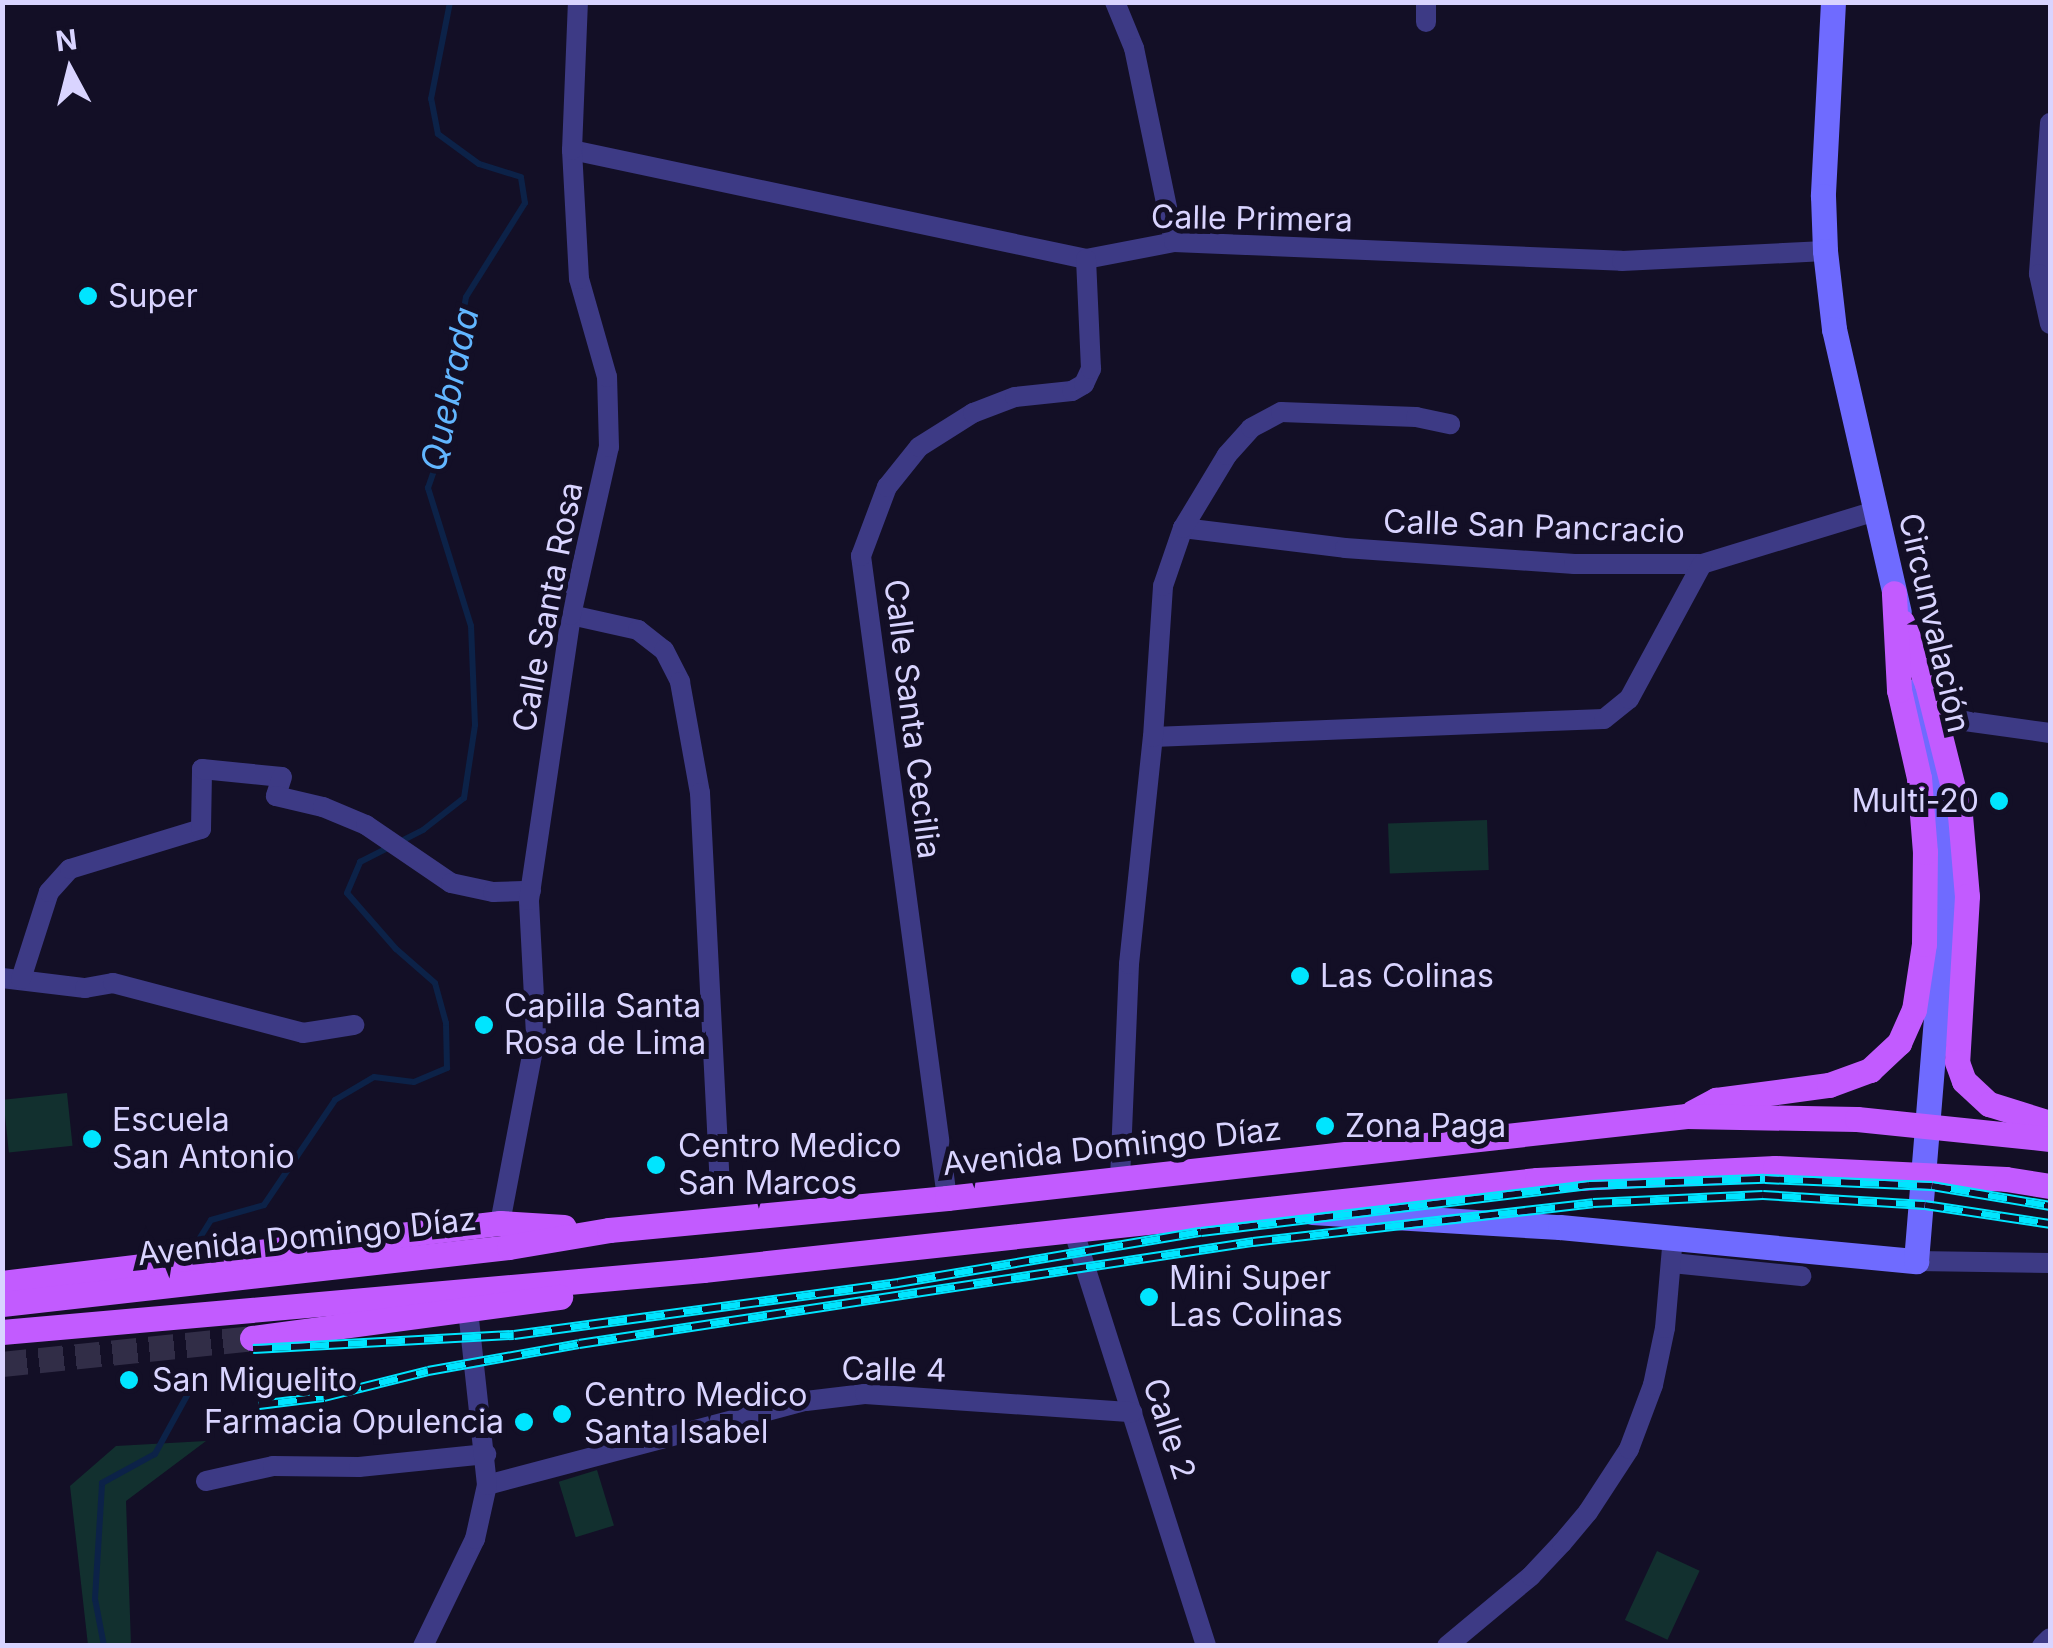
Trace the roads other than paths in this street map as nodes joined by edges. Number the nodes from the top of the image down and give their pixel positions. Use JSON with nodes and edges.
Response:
{"nodes":[{"id":1,"x":578,"y":2,"type":"edge"},
{"id":2,"x":1115,"y":2,"type":"edge"},
{"id":3,"x":1833,"y":2,"type":"edge"},
{"id":4,"x":2050,"y":123,"type":"edge"},
{"id":5,"x":2050,"y":146,"type":"edge"},
{"id":6,"x":572,"y":150,"type":"junction"},
{"id":7,"x":1174,"y":242,"type":"junction"},
{"id":8,"x":1825,"y":251,"type":"junction"},
{"id":9,"x":1086,"y":259,"type":"junction"},
{"id":10,"x":2050,"y":324,"type":"edge"},
{"id":11,"x":1450,"y":424,"type":"dead end"},
{"id":12,"x":1876,"y":512,"type":"junction"},
{"id":13,"x":1183,"y":528,"type":"junction"},
{"id":14,"x":1702,"y":564,"type":"junction"},
{"id":15,"x":1897,"y":605,"type":"junction"},
{"id":16,"x":571,"y":615,"type":"junction"},
{"id":17,"x":1936,"y":717,"type":"junction"},
{"id":18,"x":2050,"y":733,"type":"edge"},
{"id":19,"x":1154,"y":737,"type":"junction"},
{"id":20,"x":530,"y":892,"type":"junction"},
{"id":21,"x":12,"y":978,"type":"edge"},
{"id":22,"x":354,"y":1025,"type":"dead end"},
{"id":23,"x":1686,"y":1116,"type":"junction"},
{"id":24,"x":2050,"y":1123,"type":"edge"},
{"id":25,"x":2050,"y":1139,"type":"edge"},
{"id":26,"x":1120,"y":1179,"type":"junction"},
{"id":27,"x":2050,"y":1186,"type":"edge"},
{"id":28,"x":720,"y":1188,"type":"dead end"},
{"id":29,"x":947,"y":1198,"type":"junction"},
{"id":30,"x":1272,"y":1209,"type":"junction"},
{"id":31,"x":500,"y":1222,"type":"junction"},
{"id":32,"x":608,"y":1230,"type":"junction"},
{"id":33,"x":1074,"y":1232,"type":"junction"},
{"id":34,"x":1672,"y":1250,"type":"junction"},
{"id":35,"x":1916,"y":1261,"type":"junction"},
{"id":36,"x":2050,"y":1262,"type":"edge"},
{"id":37,"x":1802,"y":1276,"type":"dead end"},
{"id":38,"x":611,"y":1278,"type":"junction"},
{"id":39,"x":6,"y":1288,"type":"edge"},
{"id":40,"x":468,"y":1310,"type":"junction"},
{"id":41,"x":2,"y":1332,"type":"edge"},
{"id":42,"x":252,"y":1338,"type":"tunnel mouth"},
{"id":43,"x":1132,"y":1412,"type":"junction"},
{"id":44,"x":486,"y":1454,"type":"junction"},
{"id":45,"x":206,"y":1481,"type":"dead end"},
{"id":46,"x":487,"y":1485,"type":"junction"},
{"id":47,"x":2050,"y":1638,"type":"edge"},
{"id":48,"x":423,"y":1646,"type":"edge"},
{"id":49,"x":1206,"y":1646,"type":"edge"},
{"id":50,"x":1446,"y":1646,"type":"edge"},
{"id":51,"x":2042,"y":1646,"type":"edge"}],
"edges":[{"from":1,"to":6,"type":"street","name":"Calle Santa Rosa"},
{"from":2,"to":7,"type":"street"},
{"from":3,"to":8,"type":"main road","name":"Circunvalación"},
{"from":4,"to":5,"type":"street"},
{"from":5,"to":10,"type":"street"},
{"from":6,"to":9,"type":"street","name":"Calle Primera"},
{"from":6,"to":16,"type":"street","name":"Calle Santa Rosa"},
{"from":7,"to":8,"type":"street","name":"Calle Primera"},
{"from":7,"to":9,"type":"street","name":"Calle Primera"},
{"from":8,"to":12,"type":"main road","name":"Circunvalación"},
{"from":9,"to":29,"type":"street","name":"Calle Santa Cecilia"},
{"from":11,"to":13,"type":"street"},
{"from":12,"to":14,"type":"street","name":"Calle San Pancracio"},
{"from":12,"to":15,"type":"main road","name":"Circunvalación"},
{"from":13,"to":14,"type":"street","name":"Calle San Pancracio"},
{"from":13,"to":19,"type":"street"},
{"from":14,"to":19,"type":"street"},
{"from":15,"to":17,"type":"main road"},
{"from":15,"to":23,"type":"main road"},
{"from":15,"to":35,"type":"main road","name":"Circunvalación"},
{"from":16,"to":20,"type":"street","name":"Calle Santa Rosa"},
{"from":16,"to":28,"type":"street"},
{"from":17,"to":18,"type":"street"},
{"from":17,"to":24,"type":"main road"},
{"from":19,"to":26,"type":"street"},
{"from":20,"to":21,"type":"street"},
{"from":20,"to":31,"type":"street","name":"Calle Santa Rosa"},
{"from":21,"to":22,"type":"street"},
{"from":23,"to":25,"type":"main road","name":"Avenida Domingo Díaz"},
{"from":23,"to":26,"type":"main road","name":"Avenida Domingo Díaz"},
{"from":26,"to":29,"type":"main road","name":"Avenida Domingo Díaz"},
{"from":27,"to":30,"type":"main road","name":"Avenida Domingo Díaz"},
{"from":29,"to":32,"type":"main road","name":"Avenida Domingo Díaz"},
{"from":30,"to":33,"type":"main road","name":"Avenida Domingo Díaz"},
{"from":30,"to":34,"type":"main road"},
{"from":31,"to":32,"type":"main road"},
{"from":31,"to":39,"type":"main road"},
{"from":32,"to":39,"type":"main road","name":"Avenida Domingo Díaz"},
{"from":33,"to":38,"type":"main road","name":"Avenida Domingo Díaz"},
{"from":33,"to":43,"type":"street","name":"Calle 2"},
{"from":34,"to":35,"type":"main road"},
{"from":34,"to":37,"type":"street"},
{"from":34,"to":50,"type":"street"},
{"from":35,"to":36,"type":"street"},
{"from":38,"to":40,"type":"main road"},
{"from":38,"to":41,"type":"main road","name":"Avenida Domingo Díaz"},
{"from":40,"to":42,"type":"main road"},
{"from":40,"to":44,"type":"street"},
{"from":43,"to":46,"type":"street","name":"Calle 4"},
{"from":43,"to":49,"type":"street","name":"Calle 2"},
{"from":44,"to":45,"type":"street"},
{"from":44,"to":46,"type":"street"},
{"from":46,"to":48,"type":"street"},
{"from":47,"to":51,"type":"street"}]}
